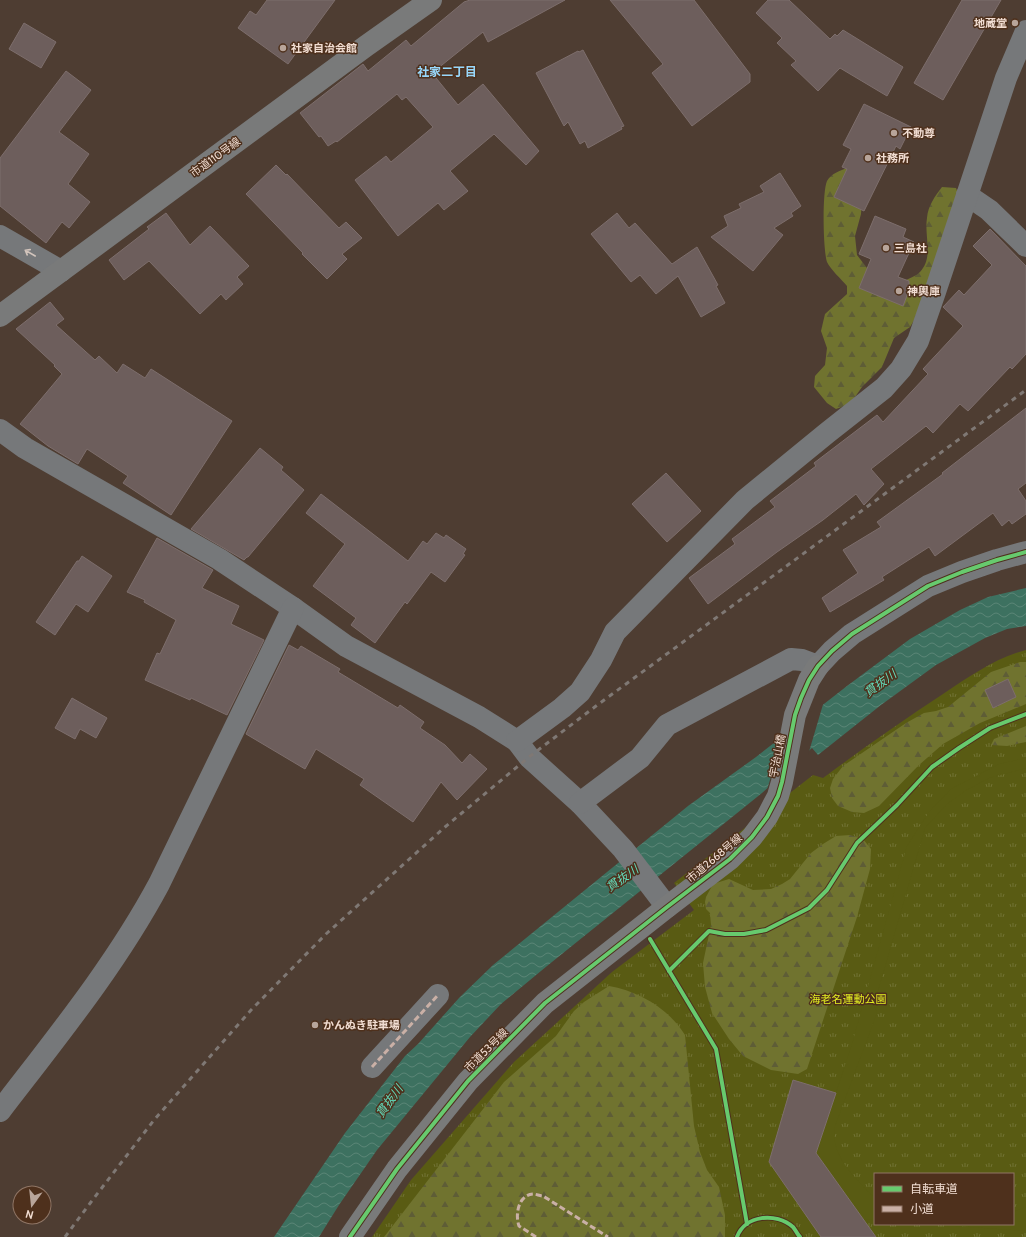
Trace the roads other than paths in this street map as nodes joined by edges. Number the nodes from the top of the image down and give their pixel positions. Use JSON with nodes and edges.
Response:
{"nodes":[{"id":1,"x":431,"y":0,"type":"edge"},
{"id":2,"x":1026,"y":32,"type":"edge"},
{"id":3,"x":966,"y":195,"type":"junction"},
{"id":4,"x":0,"y":236,"type":"edge"},
{"id":5,"x":1026,"y":246,"type":"edge"},
{"id":6,"x":61,"y":271,"type":"junction"},
{"id":7,"x":0,"y":316,"type":"edge"},
{"id":8,"x":0,"y":430,"type":"edge"},
{"id":9,"x":1026,"y":552,"type":"edge"},
{"id":10,"x":293,"y":608,"type":"junction"},
{"id":11,"x":818,"y":666,"type":"junction"},
{"id":12,"x":517,"y":741,"type":"junction"},
{"id":13,"x":580,"y":802,"type":"junction"},
{"id":14,"x":767,"y":817,"type":"joint"},
{"id":15,"x":660,"y":898,"type":"junction"},
{"id":16,"x":438,"y":995,"type":"dead end"},
{"id":17,"x":372,"y":1067,"type":"dead end"},
{"id":18,"x":0,"y":1111,"type":"edge"},
{"id":19,"x":350,"y":1237,"type":"edge"}],
"edges":[{"from":1,"to":6,"type":"street","name":"市道110号線"},
{"from":2,"to":3,"type":"street"},
{"from":3,"to":5,"type":"street"},
{"from":3,"to":12,"type":"street"},
{"from":6,"to":4,"type":"street","one_way":true},
{"from":6,"to":7,"type":"street","name":"市道110号線"},
{"from":8,"to":10,"type":"street"},
{"from":9,"to":11,"type":"street"},
{"from":10,"to":12,"type":"street"},
{"from":10,"to":18,"type":"street"},
{"from":11,"to":13,"type":"street"},
{"from":11,"to":14,"type":"street","name":"宇治山橋"},
{"from":12,"to":13,"type":"street"},
{"from":13,"to":15,"type":"street"},
{"from":14,"to":15,"type":"street","name":"市道2668号線"},
{"from":15,"to":19,"type":"street","name":"市道53号線"},
{"from":16,"to":17,"type":"street"}]}
